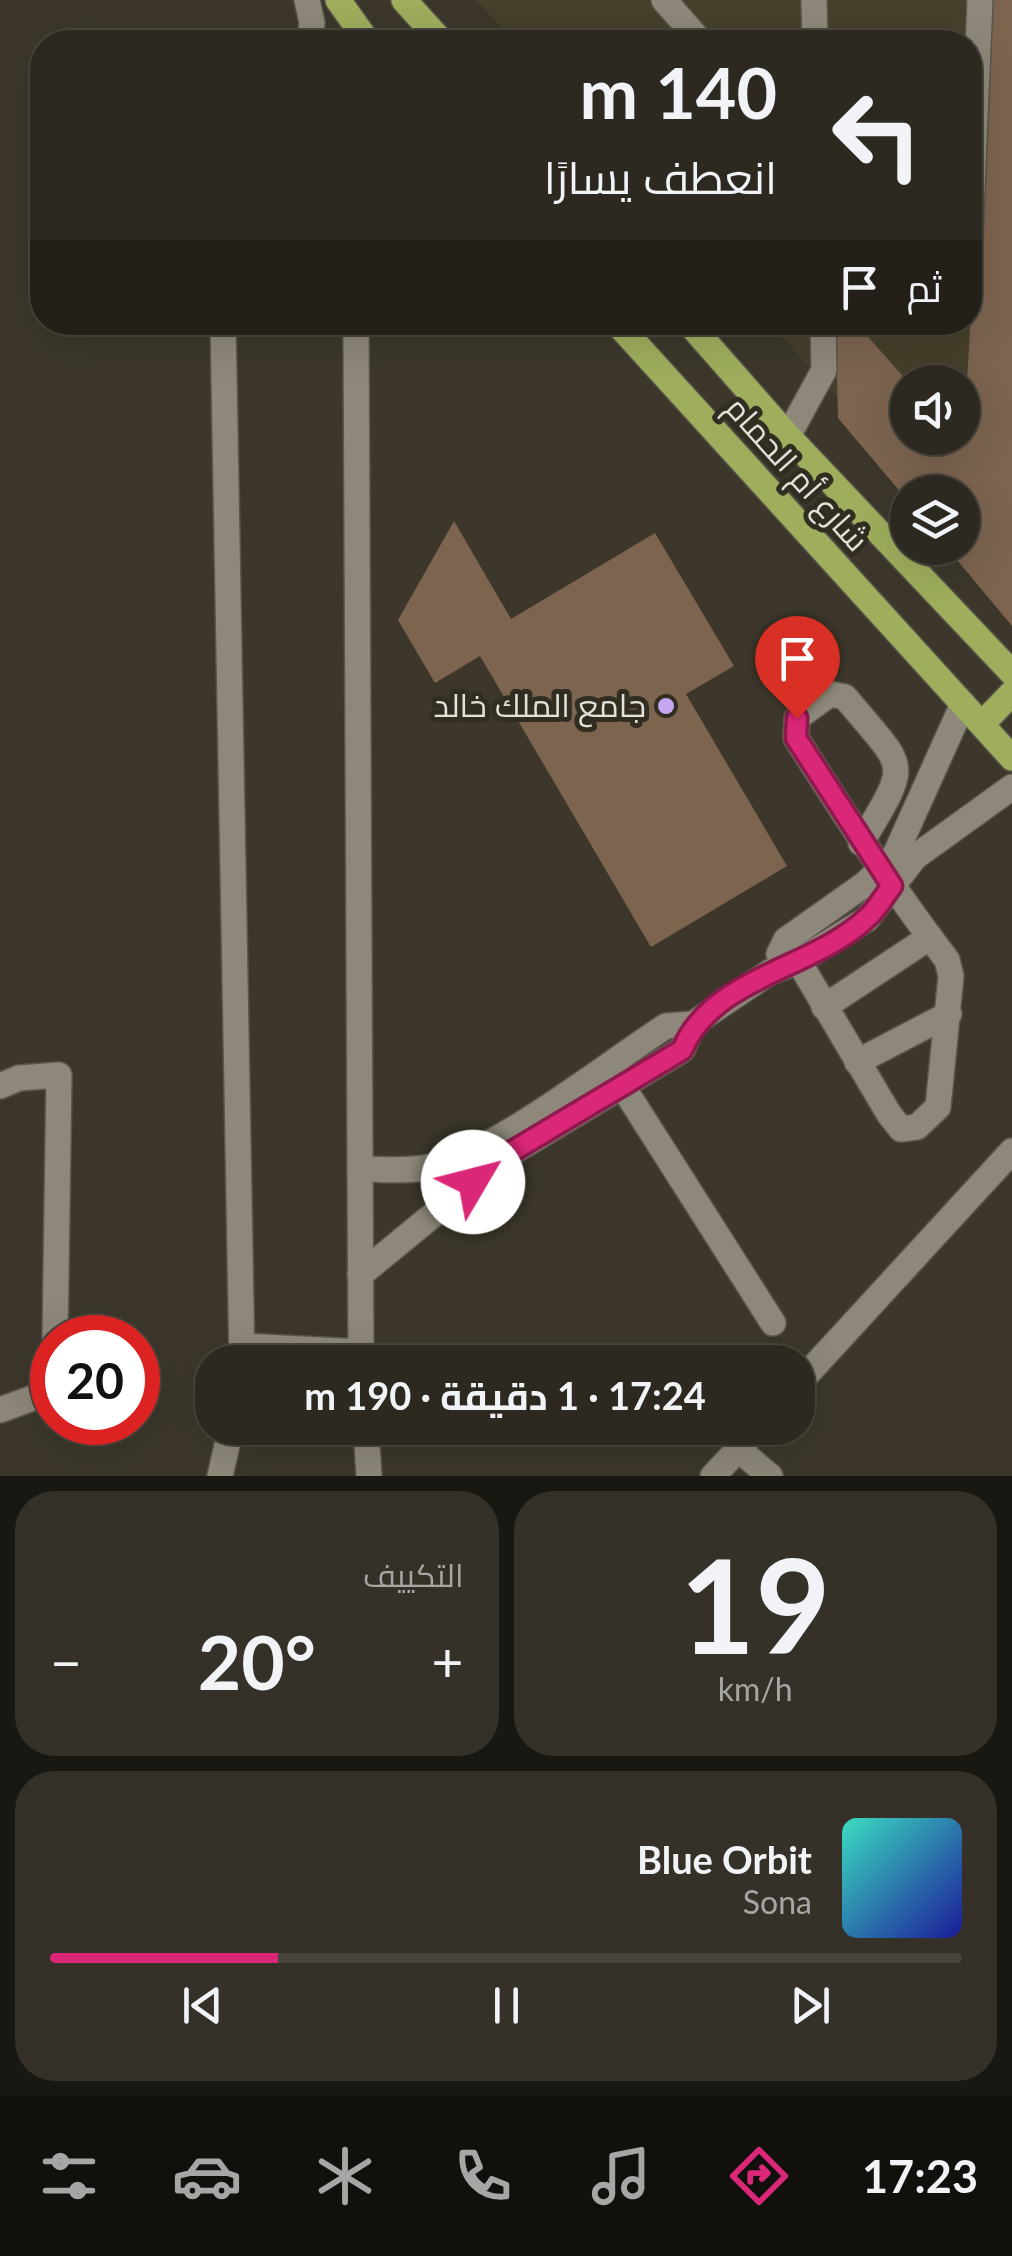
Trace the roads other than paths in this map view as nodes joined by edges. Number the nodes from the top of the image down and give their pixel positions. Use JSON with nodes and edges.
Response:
{"nodes":[{"id":1,"x":307,"y":0,"type":"edge"},
{"id":2,"x":338,"y":0,"type":"edge"},
{"id":3,"x":404,"y":0,"type":"edge"},
{"id":4,"x":664,"y":0,"type":"edge"},
{"id":5,"x":814,"y":0,"type":"edge"},
{"id":6,"x":980,"y":0,"type":"edge"},
{"id":7,"x":311,"y":30,"type":"edge"},
{"id":8,"x":359,"y":30,"type":"edge"},
{"id":9,"x":431,"y":30,"type":"edge"},
{"id":10,"x":690,"y":30,"type":"edge"},
{"id":11,"x":815,"y":30,"type":"edge"},
{"id":12,"x":979,"y":30,"type":"edge"},
{"id":13,"x":223,"y":335,"type":"edge"},
{"id":14,"x":356,"y":335,"type":"edge"},
{"id":15,"x":628,"y":335,"type":"edge"},
{"id":16,"x":699,"y":335,"type":"edge"},
{"id":17,"x":824,"y":335,"type":"edge"},
{"id":18,"x":788,"y":436,"type":"junction"},
{"id":19,"x":1012,"y":672,"type":"edge"},
{"id":20,"x":1012,"y":693,"type":"edge"},
{"id":21,"x":963,"y":704,"type":"junction"},
{"id":22,"x":982,"y":724,"type":"junction"},
{"id":23,"x":1012,"y":758,"type":"edge"},
{"id":24,"x":1012,"y":787,"type":"edge"},
{"id":25,"x":861,"y":842,"type":"junction"},
{"id":26,"x":886,"y":878,"type":"junction"},
{"id":27,"x":930,"y":938,"type":"junction"},
{"id":28,"x":792,"y":951,"type":"junction"},
{"id":29,"x":824,"y":1007,"type":"junction"},
{"id":30,"x":949,"y":1014,"type":"junction"},
{"id":31,"x":693,"y":1024,"type":"junction"},
{"id":32,"x":857,"y":1062,"type":"junction"},
{"id":33,"x":608,"y":1063,"type":"junction"},
{"id":34,"x":0,"y":1086,"type":"edge"},
{"id":35,"x":623,"y":1088,"type":"junction"},
{"id":36,"x":1012,"y":1150,"type":"edge"},
{"id":37,"x":360,"y":1169,"type":"junction"},
{"id":38,"x":360,"y":1275,"type":"junction"},
{"id":39,"x":55,"y":1315,"type":"edge"},
{"id":40,"x":773,"y":1324,"type":"dead end"},
{"id":41,"x":244,"y":1345,"type":"edge"},
{"id":42,"x":361,"y":1345,"type":"edge"},
{"id":43,"x":815,"y":1365,"type":"edge"},
{"id":44,"x":30,"y":1400,"type":"edge"},
{"id":45,"x":0,"y":1410,"type":"edge"},
{"id":46,"x":227,"y":1445,"type":"edge"},
{"id":47,"x":367,"y":1445,"type":"edge"},
{"id":48,"x":742,"y":1445,"type":"edge"},
{"id":49,"x":738,"y":1449,"type":"junction"},
{"id":50,"x":220,"y":1476,"type":"edge"},
{"id":51,"x":369,"y":1476,"type":"edge"},
{"id":52,"x":713,"y":1476,"type":"edge"},
{"id":53,"x":770,"y":1476,"type":"edge"}],
"edges":[{"from":1,"to":7,"type":"street"},
{"from":2,"to":8,"type":"main road"},
{"from":3,"to":9,"type":"main road"},
{"from":4,"to":10,"type":"street"},
{"from":5,"to":11,"type":"street"},
{"from":6,"to":12,"type":"street"},
{"from":13,"to":41,"type":"street"},
{"from":14,"to":37,"type":"street"},
{"from":15,"to":21,"type":"main road","name":"شارع أم الحمام"},
{"from":16,"to":18,"type":"main road","name":"شارع أم الحمام"},
{"from":17,"to":18,"type":"street"},
{"from":18,"to":19,"type":"main road","name":"شارع أم الحمام"},
{"from":20,"to":22,"type":"main road"},
{"from":21,"to":22,"type":"main road","name":"شارع أم الحمام"},
{"from":21,"to":26,"type":"street"},
{"from":22,"to":23,"type":"main road","name":"شارع أم الحمام"},
{"from":24,"to":26,"type":"street"},
{"from":25,"to":25,"type":"street"},
{"from":25,"to":26,"type":"street"},
{"from":26,"to":27,"type":"street"},
{"from":26,"to":28,"type":"street"},
{"from":27,"to":29,"type":"street"},
{"from":27,"to":30,"type":"street"},
{"from":28,"to":29,"type":"street"},
{"from":28,"to":31,"type":"street"},
{"from":29,"to":32,"type":"street"},
{"from":30,"to":32,"type":"street"},
{"from":30,"to":32,"type":"street"},
{"from":31,"to":33,"type":"street"},
{"from":31,"to":35,"type":"street"},
{"from":33,"to":35,"type":"street"},
{"from":33,"to":37,"type":"street"},
{"from":34,"to":39,"type":"street"},
{"from":35,"to":38,"type":"street"},
{"from":35,"to":40,"type":"street"},
{"from":36,"to":43,"type":"street"},
{"from":37,"to":38,"type":"street"},
{"from":38,"to":42,"type":"street"},
{"from":44,"to":45,"type":"street"},
{"from":46,"to":50,"type":"street"},
{"from":47,"to":51,"type":"street"},
{"from":48,"to":49,"type":"street"},
{"from":49,"to":52,"type":"street"},
{"from":49,"to":53,"type":"street"}]}
